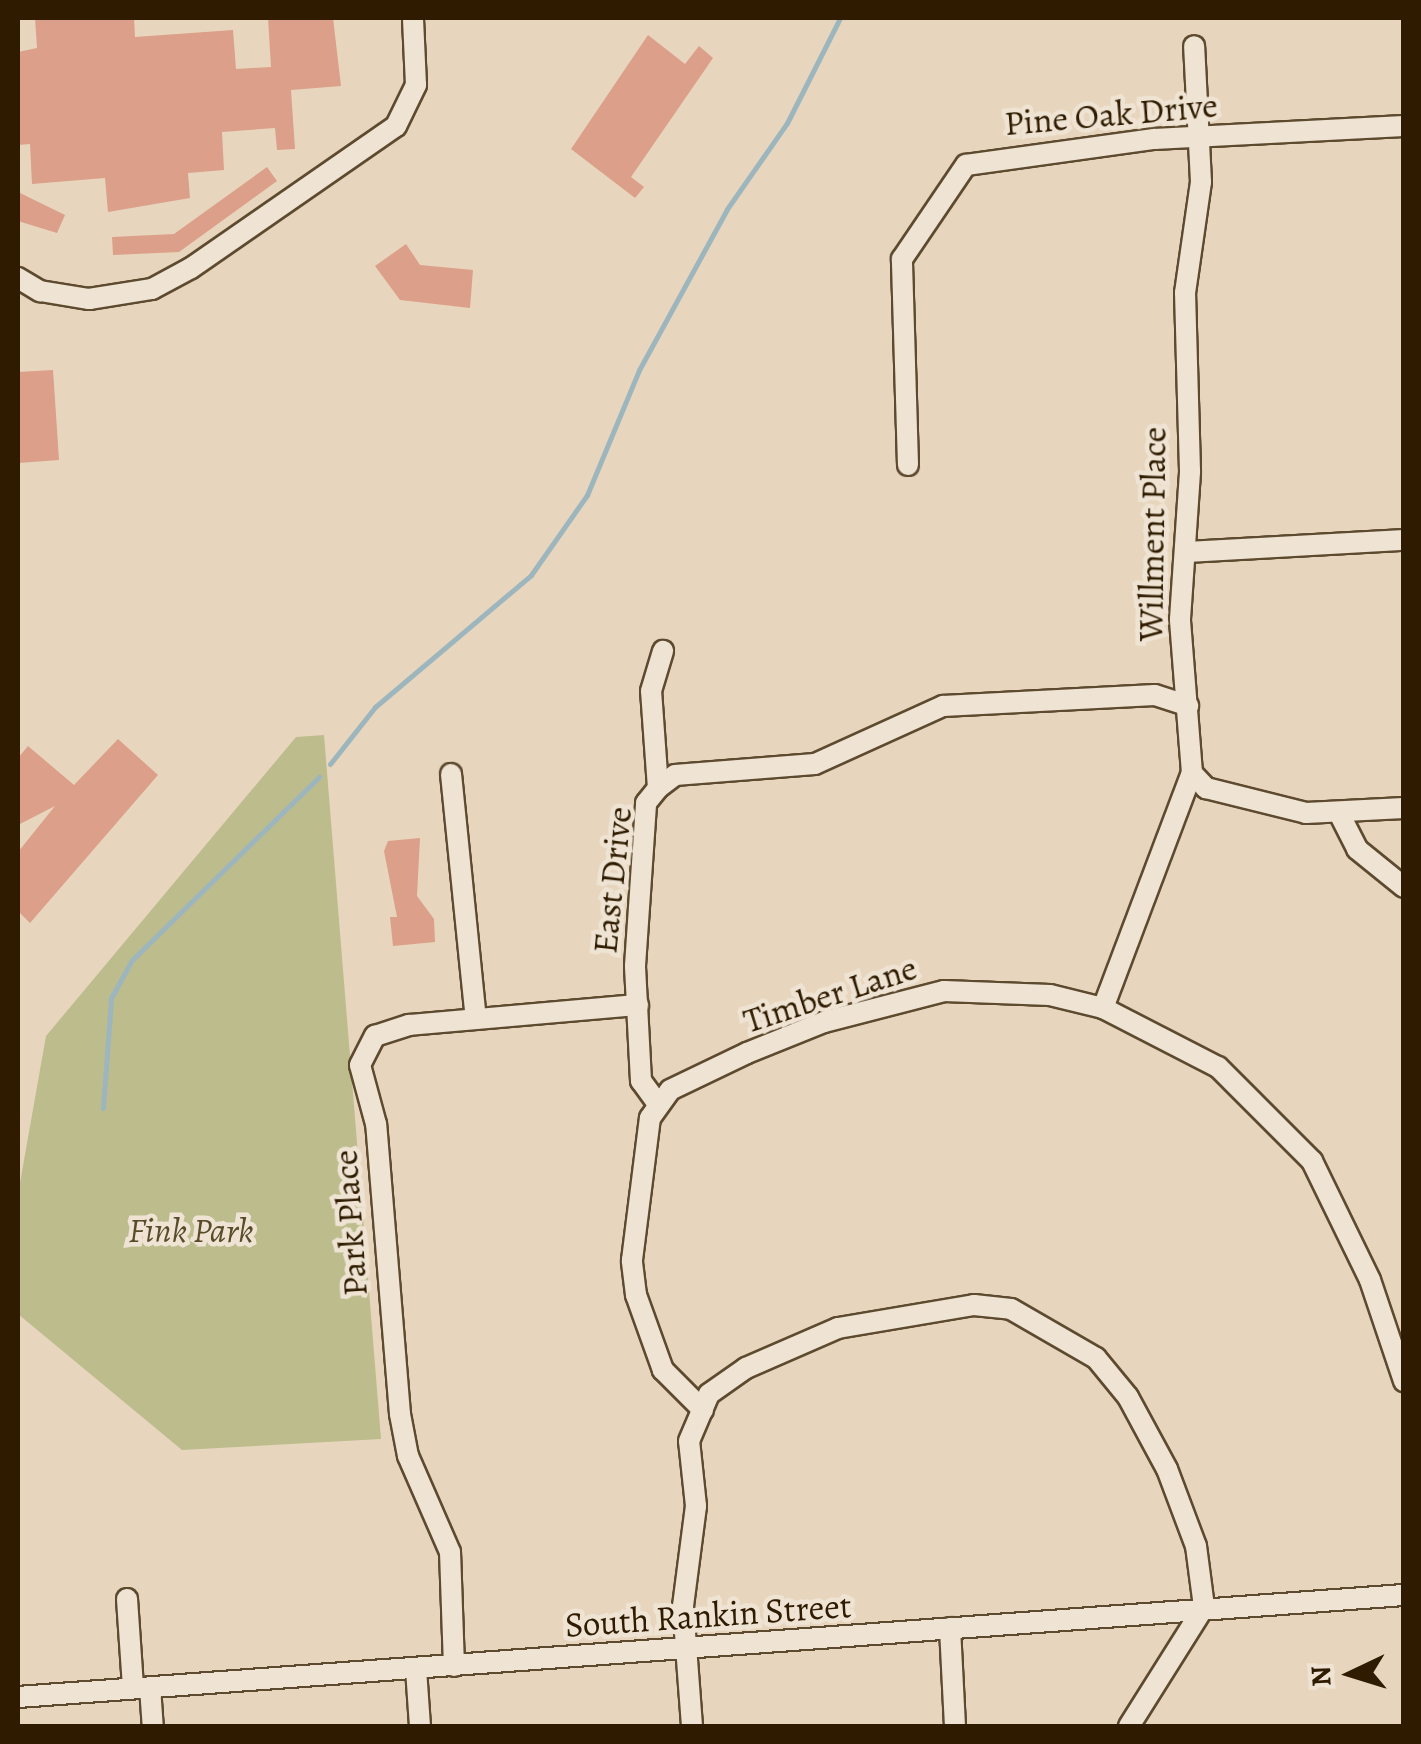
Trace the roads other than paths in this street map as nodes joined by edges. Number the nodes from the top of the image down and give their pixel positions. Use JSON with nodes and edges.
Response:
{"nodes":[{"id":1,"x":414,"y":18,"type":"edge"},
{"id":2,"x":1194,"y":46,"type":"dead end"},
{"id":3,"x":1404,"y":126,"type":"edge"},
{"id":4,"x":1202,"y":138,"type":"junction"},
{"id":5,"x":18,"y":278,"type":"edge"},
{"id":6,"x":908,"y":465,"type":"dead end"},
{"id":7,"x":1404,"y":540,"type":"edge"},
{"id":8,"x":1188,"y":552,"type":"junction"},
{"id":9,"x":663,"y":652,"type":"dead end"},
{"id":10,"x":1188,"y":706,"type":"junction"},
{"id":11,"x":1192,"y":773,"type":"junction"},
{"id":12,"x":452,"y":774,"type":"dead end"},
{"id":13,"x":658,"y":788,"type":"junction"},
{"id":14,"x":1404,"y":808,"type":"edge"},
{"id":15,"x":1340,"y":814,"type":"junction"},
{"id":16,"x":1404,"y":887,"type":"edge"},
{"id":17,"x":638,"y":1005,"type":"junction"},
{"id":18,"x":1103,"y":1008,"type":"junction"},
{"id":19,"x":476,"y":1019,"type":"junction"},
{"id":20,"x":658,"y":1104,"type":"junction"},
{"id":21,"x":1404,"y":1381,"type":"edge"},
{"id":22,"x":703,"y":1410,"type":"junction"},
{"id":23,"x":1404,"y":1595,"type":"edge"},
{"id":24,"x":127,"y":1599,"type":"dead end"},
{"id":25,"x":1204,"y":1608,"type":"junction"},
{"id":26,"x":950,"y":1628,"type":"junction"},
{"id":27,"x":686,"y":1652,"type":"junction"},
{"id":28,"x":454,"y":1666,"type":"junction"},
{"id":29,"x":416,"y":1669,"type":"junction"},
{"id":30,"x":142,"y":1688,"type":"junction"},
{"id":31,"x":18,"y":1697,"type":"edge"},
{"id":32,"x":153,"y":1726,"type":"edge"},
{"id":33,"x":420,"y":1726,"type":"edge"},
{"id":34,"x":692,"y":1726,"type":"edge"},
{"id":35,"x":956,"y":1726,"type":"edge"},
{"id":36,"x":1129,"y":1726,"type":"edge"}],
"edges":[{"from":1,"to":5,"type":"street"},
{"from":2,"to":4,"type":"street","name":"Willment Place"},
{"from":3,"to":4,"type":"street","name":"Pine Oak Drive"},
{"from":4,"to":6,"type":"street","name":"Pine Oak Drive"},
{"from":4,"to":8,"type":"street","name":"Willment Place"},
{"from":7,"to":8,"type":"street"},
{"from":8,"to":10,"type":"street","name":"Willment Place"},
{"from":9,"to":13,"type":"street"},
{"from":10,"to":11,"type":"street","name":"Willment Place"},
{"from":10,"to":13,"type":"street","name":"East Drive"},
{"from":11,"to":15,"type":"street"},
{"from":11,"to":18,"type":"street","name":"Willment Place"},
{"from":12,"to":19,"type":"street"},
{"from":13,"to":17,"type":"street","name":"East Drive"},
{"from":14,"to":15,"type":"street"},
{"from":15,"to":16,"type":"street"},
{"from":17,"to":19,"type":"street","name":"Park Place"},
{"from":17,"to":20,"type":"street","name":"East Drive"},
{"from":18,"to":20,"type":"street","name":"Timber Lane"},
{"from":18,"to":21,"type":"street","name":"Timber Lane"},
{"from":19,"to":28,"type":"street","name":"Park Place"},
{"from":20,"to":22,"type":"street"},
{"from":22,"to":25,"type":"street"},
{"from":22,"to":27,"type":"street"},
{"from":23,"to":25,"type":"street","name":"South Rankin Street"},
{"from":24,"to":30,"type":"street"},
{"from":25,"to":26,"type":"street","name":"South Rankin Street"},
{"from":25,"to":36,"type":"street"},
{"from":26,"to":27,"type":"street","name":"South Rankin Street"},
{"from":26,"to":35,"type":"street"},
{"from":27,"to":28,"type":"street","name":"South Rankin Street"},
{"from":27,"to":34,"type":"street"},
{"from":28,"to":29,"type":"street","name":"South Rankin Street"},
{"from":29,"to":30,"type":"street","name":"South Rankin Street"},
{"from":29,"to":33,"type":"street"},
{"from":30,"to":31,"type":"street","name":"South Rankin Street"},
{"from":30,"to":32,"type":"street"}]}
